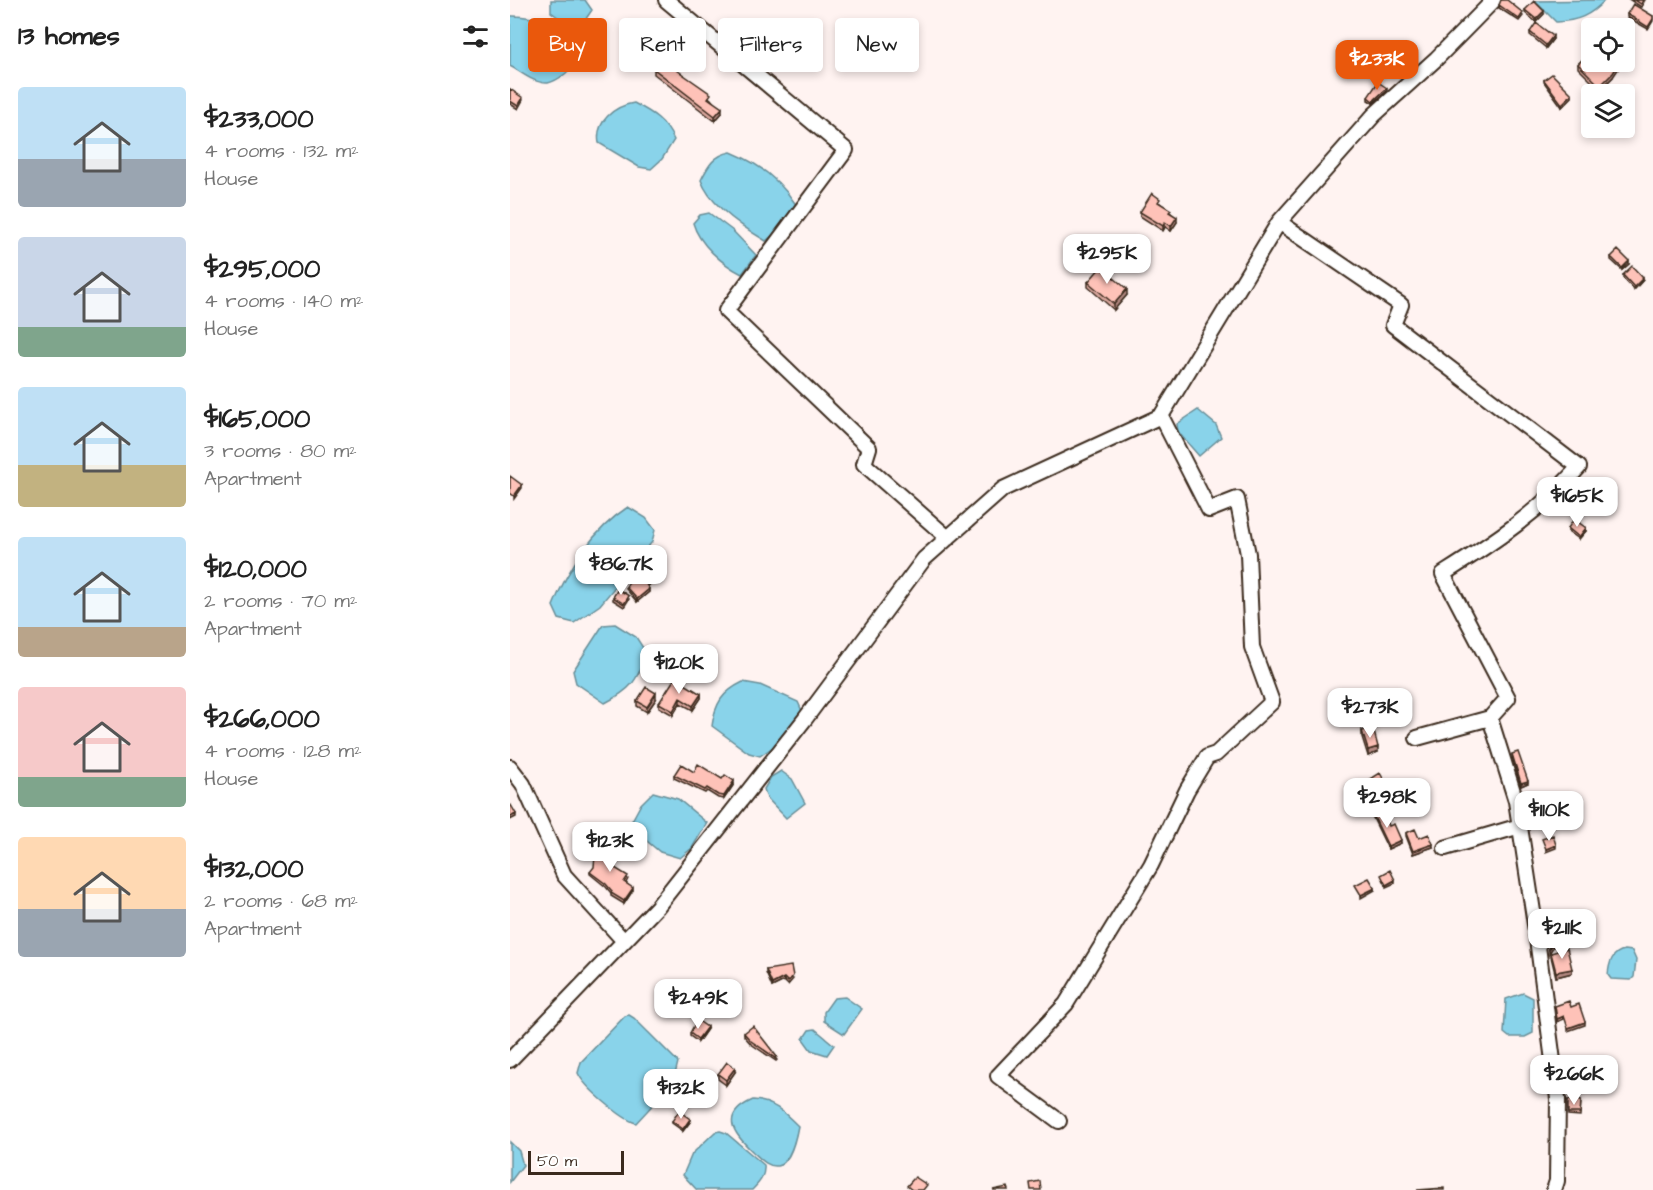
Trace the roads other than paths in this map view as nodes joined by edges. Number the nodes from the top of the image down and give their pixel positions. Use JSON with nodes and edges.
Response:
{"nodes":[{"id":1,"x":666,"y":0,"type":"edge"},
{"id":2,"x":1494,"y":0,"type":"edge"},
{"id":3,"x":1280,"y":222,"type":"junction"},
{"id":4,"x":1161,"y":416,"type":"junction"},
{"id":5,"x":948,"y":538,"type":"junction"},
{"id":6,"x":1490,"y":718,"type":"junction"},
{"id":7,"x":1417,"y":738,"type":"dead end"},
{"id":8,"x":510,"y":767,"type":"edge"},
{"id":9,"x":1520,"y":826,"type":"junction"},
{"id":10,"x":1445,"y":848,"type":"dead end"},
{"id":11,"x":624,"y":941,"type":"junction"},
{"id":12,"x":510,"y":1060,"type":"edge"},
{"id":13,"x":1059,"y":1121,"type":"dead end"},
{"id":14,"x":1554,"y":1190,"type":"edge"}],
"edges":[{"from":1,"to":5,"type":"street"},
{"from":2,"to":3,"type":"street"},
{"from":3,"to":4,"type":"street"},
{"from":3,"to":6,"type":"street"},
{"from":4,"to":5,"type":"street"},
{"from":4,"to":13,"type":"street"},
{"from":5,"to":11,"type":"street"},
{"from":6,"to":7,"type":"street"},
{"from":6,"to":9,"type":"street"},
{"from":8,"to":11,"type":"street"},
{"from":9,"to":10,"type":"street"},
{"from":9,"to":14,"type":"street"},
{"from":11,"to":12,"type":"street"}]}
